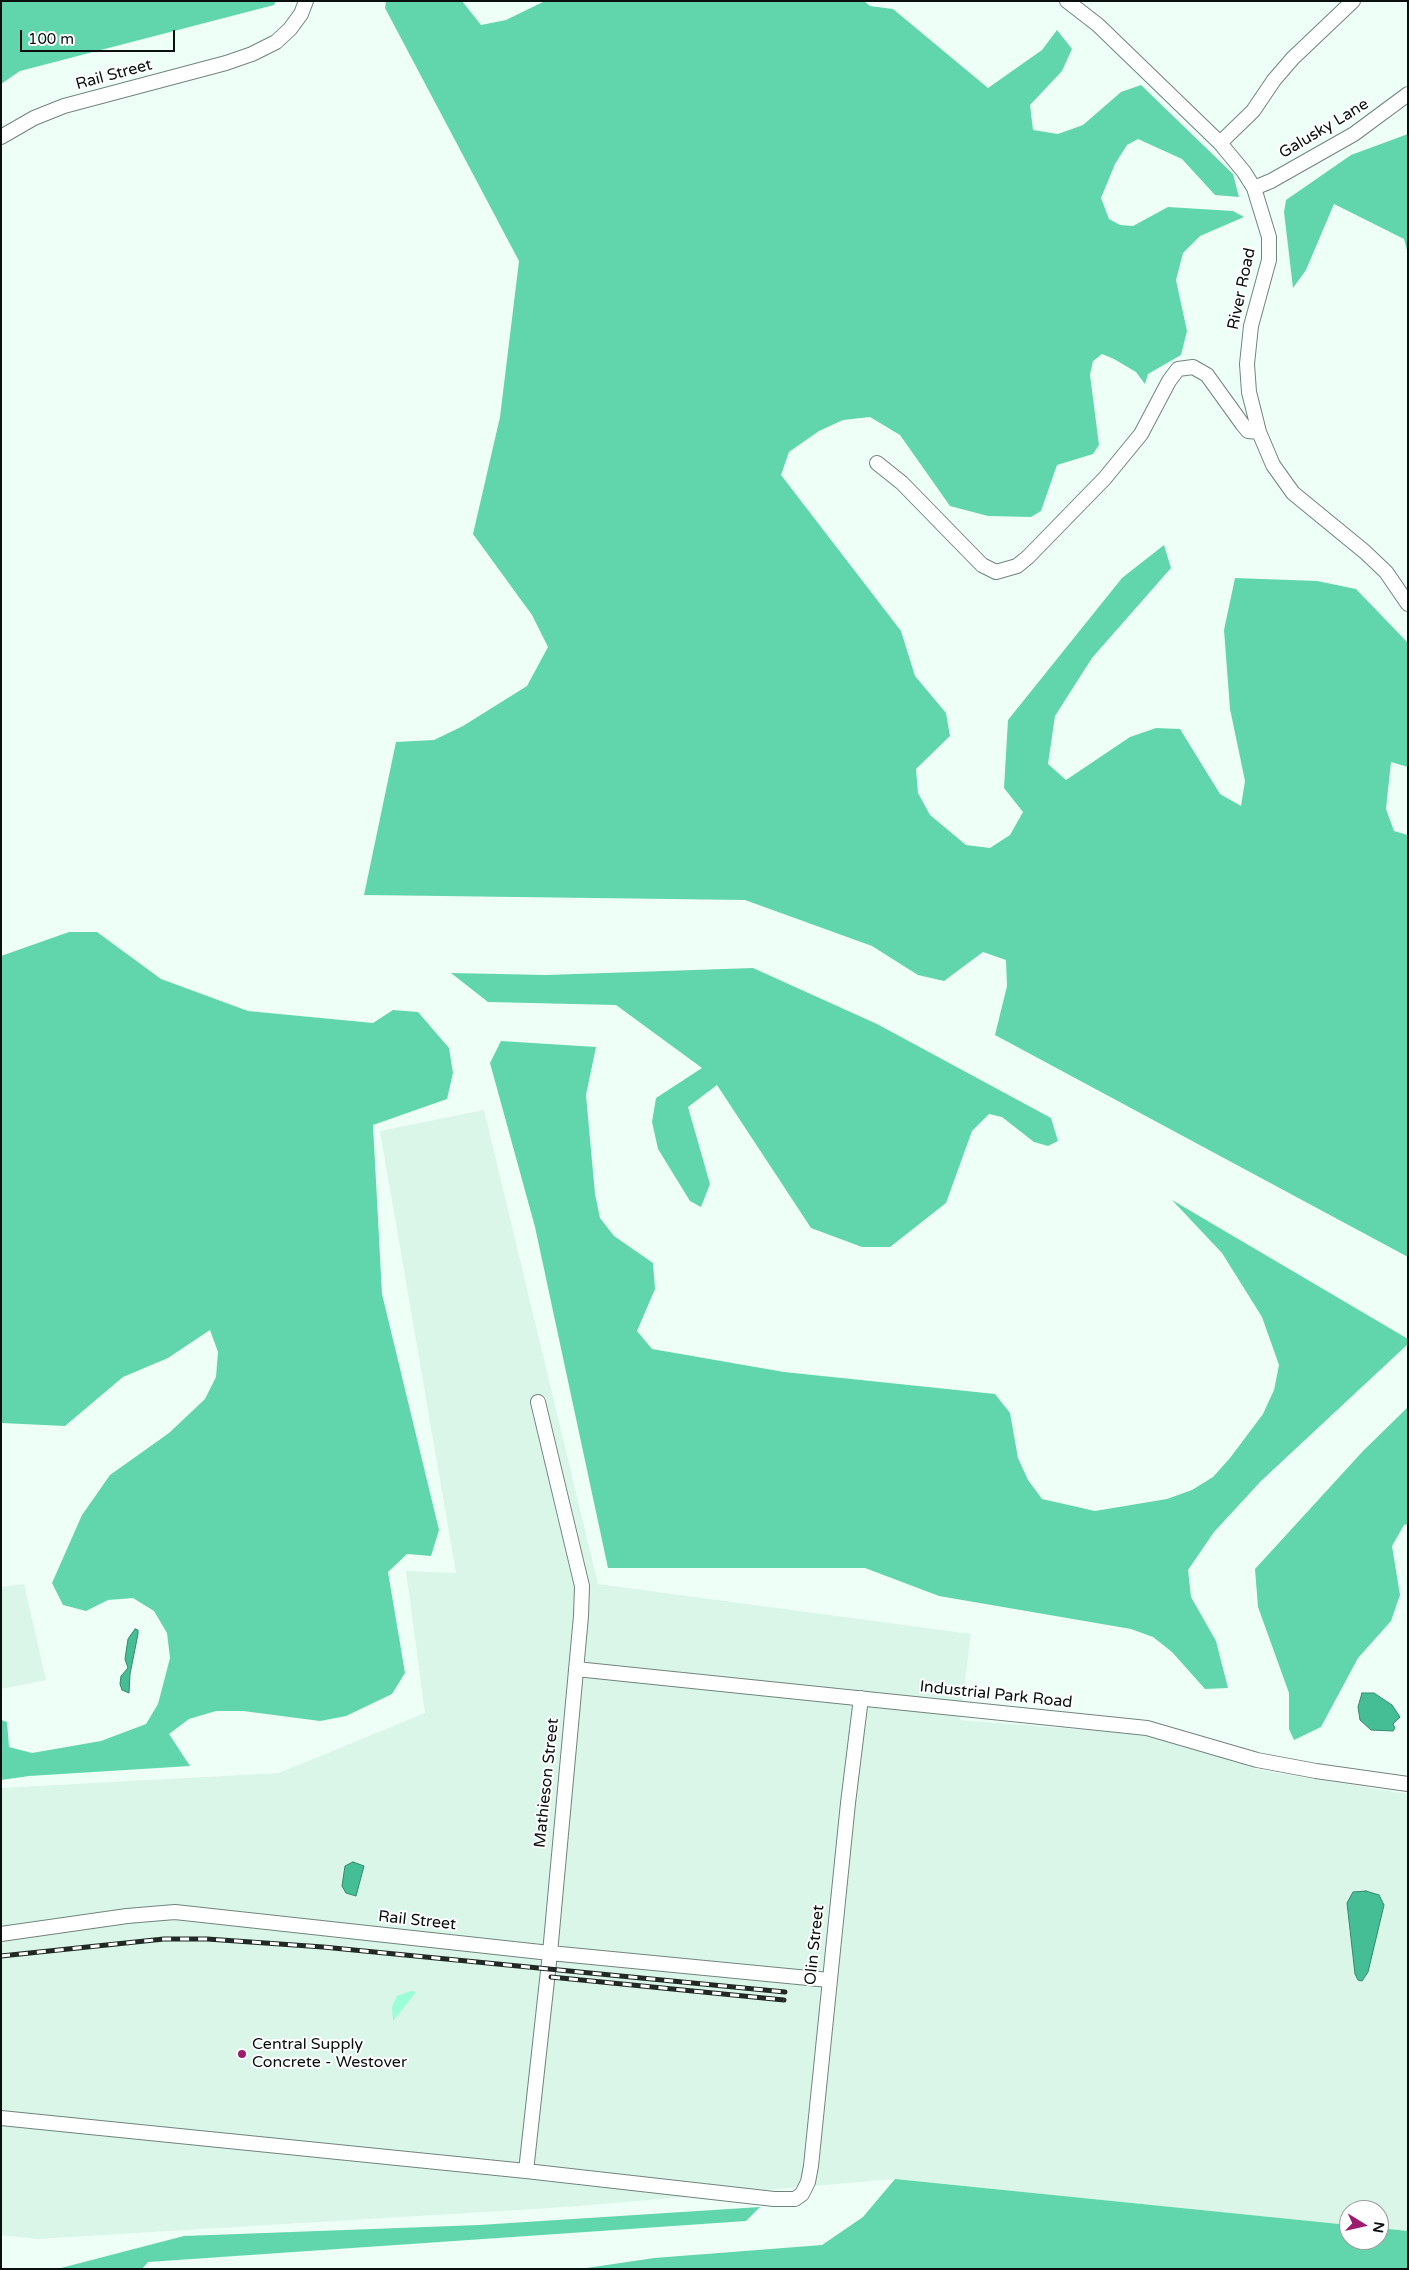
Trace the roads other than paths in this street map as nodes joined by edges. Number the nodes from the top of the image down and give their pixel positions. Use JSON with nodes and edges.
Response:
{"nodes":[{"id":1,"x":306,"y":1,"type":"edge"},
{"id":2,"x":1068,"y":1,"type":"edge"},
{"id":3,"x":1353,"y":1,"type":"edge"},
{"id":4,"x":1408,"y":94,"type":"edge"},
{"id":5,"x":1,"y":137,"type":"edge"},
{"id":6,"x":1220,"y":142,"type":"junction"},
{"id":7,"x":1254,"y":188,"type":"junction"},
{"id":8,"x":1258,"y":432,"type":"junction"},
{"id":9,"x":876,"y":463,"type":"dead end"},
{"id":10,"x":1408,"y":604,"type":"edge"},
{"id":11,"x":538,"y":1402,"type":"dead end"},
{"id":12,"x":576,"y":1669,"type":"junction"},
{"id":13,"x":861,"y":1698,"type":"junction"},
{"id":14,"x":1408,"y":1784,"type":"edge"},
{"id":15,"x":1,"y":1934,"type":"edge"},
{"id":16,"x":550,"y":1953,"type":"junction"},
{"id":17,"x":829,"y":1980,"type":"junction"},
{"id":18,"x":1,"y":2118,"type":"edge"},
{"id":19,"x":526,"y":2171,"type":"junction"}],
"edges":[{"from":1,"to":5,"type":"street","name":"Rail Street"},
{"from":2,"to":6,"type":"street","name":"River Road"},
{"from":3,"to":6,"type":"street"},
{"from":4,"to":7,"type":"street","name":"Galusky Lane"},
{"from":6,"to":7,"type":"street","name":"River Road"},
{"from":7,"to":8,"type":"street","name":"River Road"},
{"from":8,"to":9,"type":"street"},
{"from":8,"to":10,"type":"street","name":"River Road"},
{"from":11,"to":12,"type":"street","name":"Mathieson Street"},
{"from":12,"to":13,"type":"street","name":"Industrial Park Road"},
{"from":12,"to":16,"type":"street","name":"Mathieson Street"},
{"from":13,"to":14,"type":"street","name":"Industrial Park Road"},
{"from":13,"to":17,"type":"street","name":"Olin Street"},
{"from":15,"to":16,"type":"street","name":"Rail Street"},
{"from":16,"to":17,"type":"street","name":"Rail Street"},
{"from":16,"to":19,"type":"street","name":"Mathieson Street"},
{"from":17,"to":19,"type":"street","name":"Olin Street"},
{"from":18,"to":19,"type":"street"}]}
